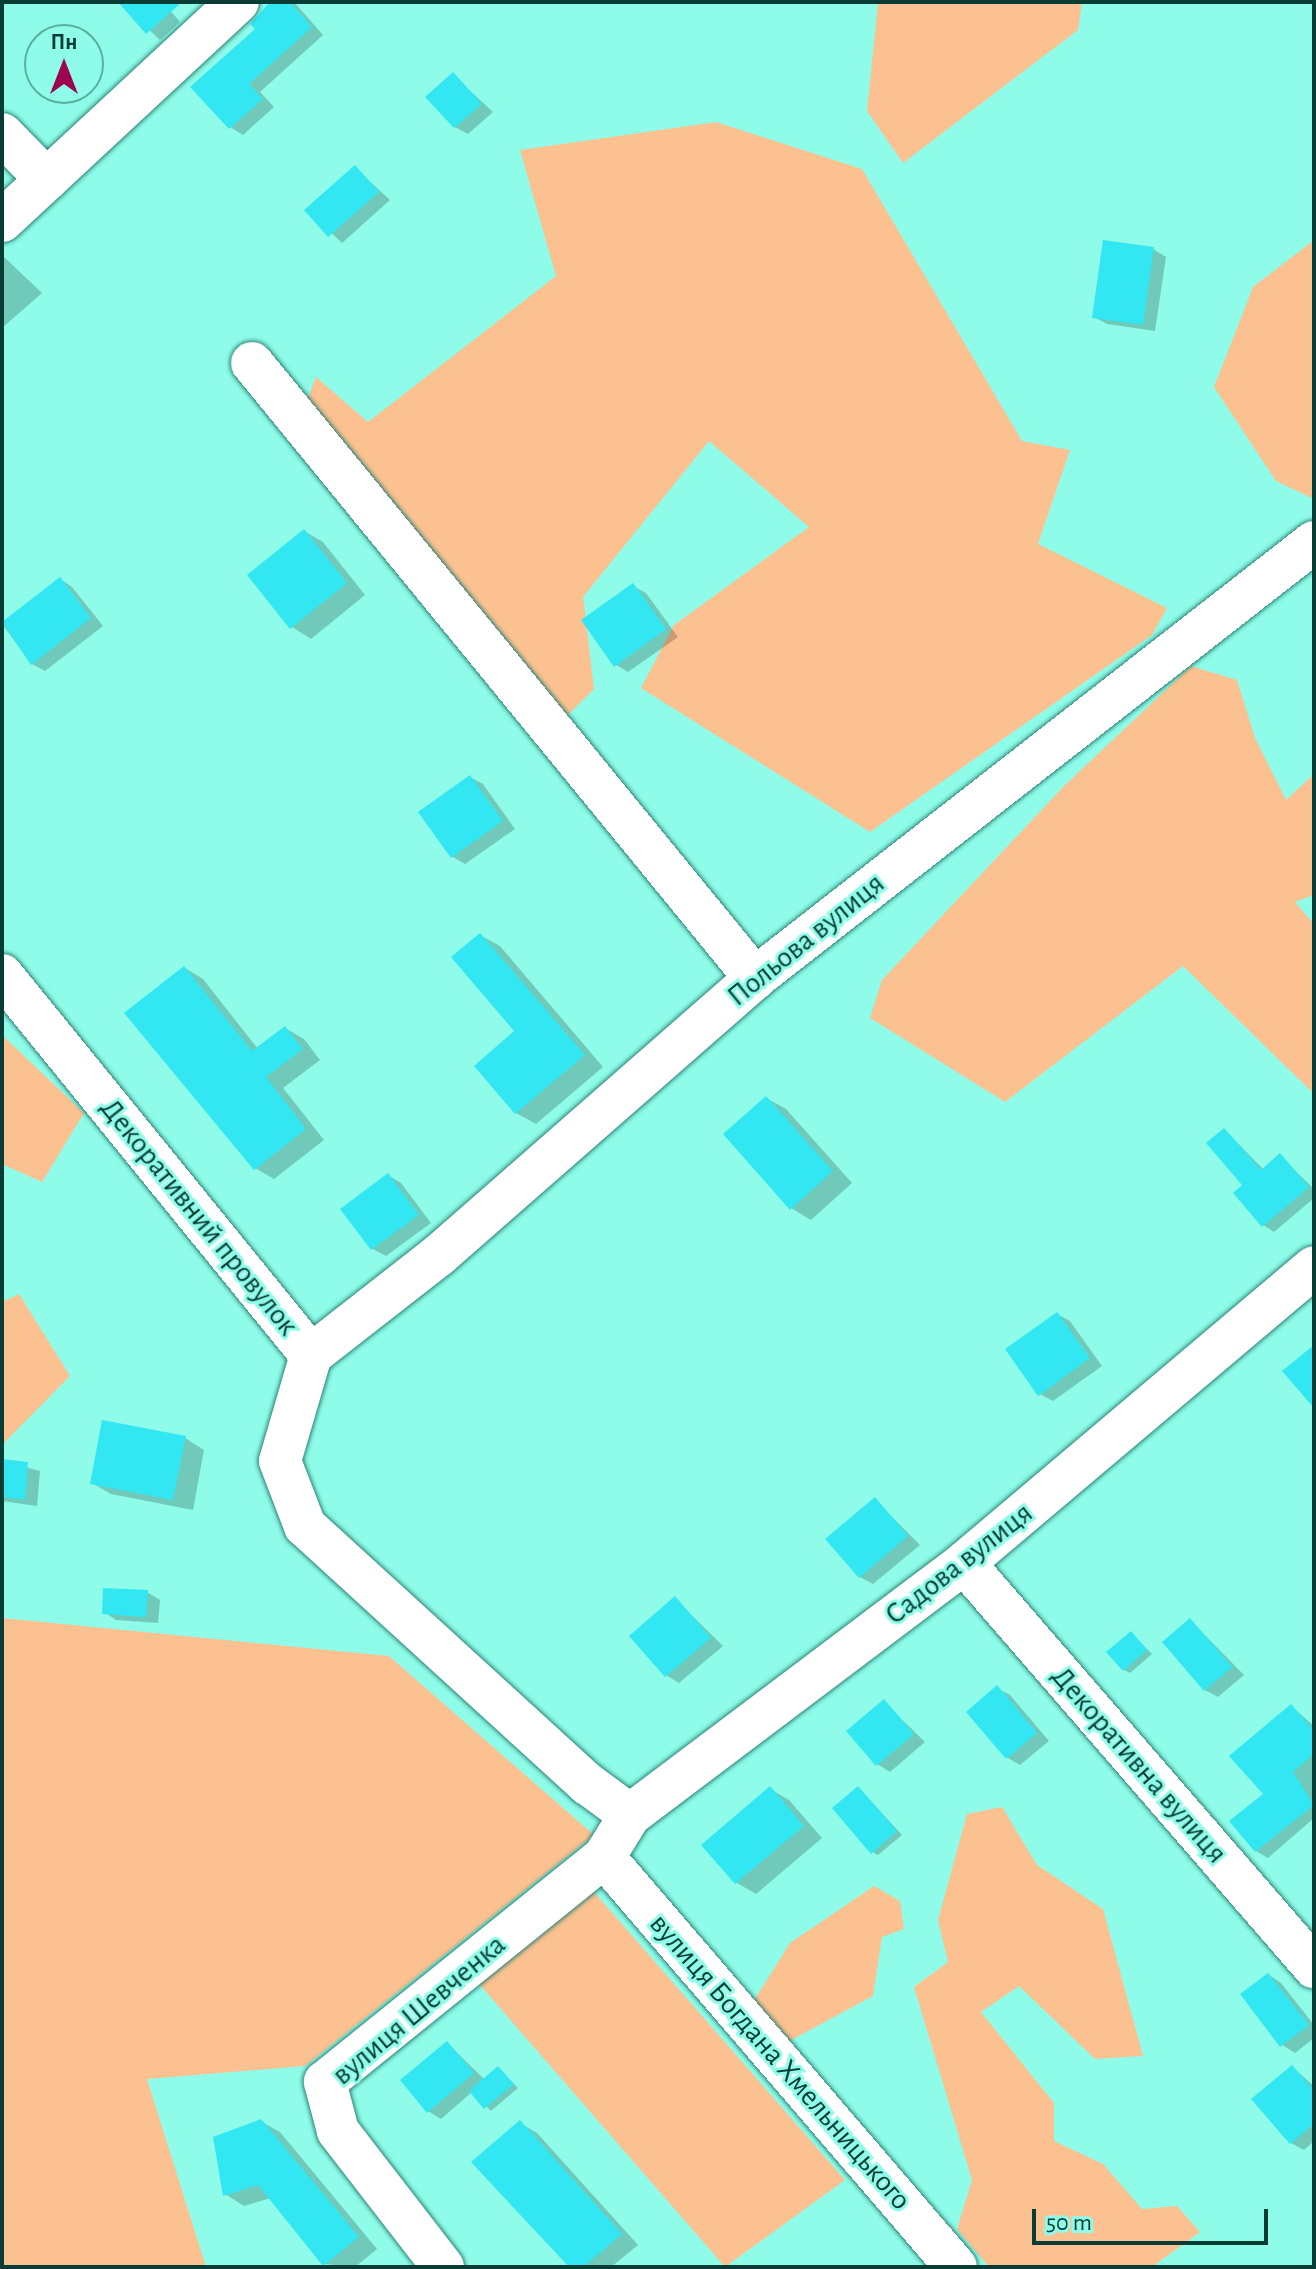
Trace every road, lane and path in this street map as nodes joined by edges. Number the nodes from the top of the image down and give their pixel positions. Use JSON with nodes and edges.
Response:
{"nodes":[{"id":1,"x":238,"y":2,"type":"edge"},
{"id":2,"x":2,"y":134,"type":"edge"},
{"id":3,"x":47,"y":180,"type":"junction"},
{"id":4,"x":2,"y":221,"type":"edge"},
{"id":5,"x":252,"y":363,"type":"dead end"},
{"id":6,"x":1314,"y":542,"type":"edge"},
{"id":7,"x":2,"y":975,"type":"edge"},
{"id":8,"x":755,"y":978,"type":"junction"},
{"id":9,"x":1314,"y":1267,"type":"edge"},
{"id":10,"x":311,"y":1355,"type":"junction"},
{"id":11,"x":964,"y":1563,"type":"junction"},
{"id":12,"x":630,"y":1815,"type":"junction"},
{"id":13,"x":604,"y":1857,"type":"junction"},
{"id":14,"x":1314,"y":1967,"type":"edge"},
{"id":15,"x":443,"y":2267,"type":"edge"},
{"id":16,"x":956,"y":2267,"type":"edge"}],
"edges":[{"from":1,"to":3,"type":"street"},
{"from":2,"to":3,"type":"street"},
{"from":3,"to":4,"type":"street"},
{"from":5,"to":8,"type":"street"},
{"from":6,"to":8,"type":"street","name":"Польова вулиця"},
{"from":7,"to":10,"type":"street","name":"Декоративний провулок"},
{"from":8,"to":10,"type":"street","name":"Польова вулиця"},
{"from":9,"to":11,"type":"street","name":"Садова вулиця"},
{"from":10,"to":12,"type":"street","name":"Декоративний провулок"},
{"from":11,"to":12,"type":"street","name":"Садова вулиця"},
{"from":11,"to":14,"type":"street","name":"Декоративна вулиця"},
{"from":12,"to":13,"type":"street","name":"Садова вулиця"},
{"from":13,"to":15,"type":"street","name":"вулиця Шевченка"},
{"from":13,"to":16,"type":"street","name":"вулиця Богдана Хмельницького"}]}
